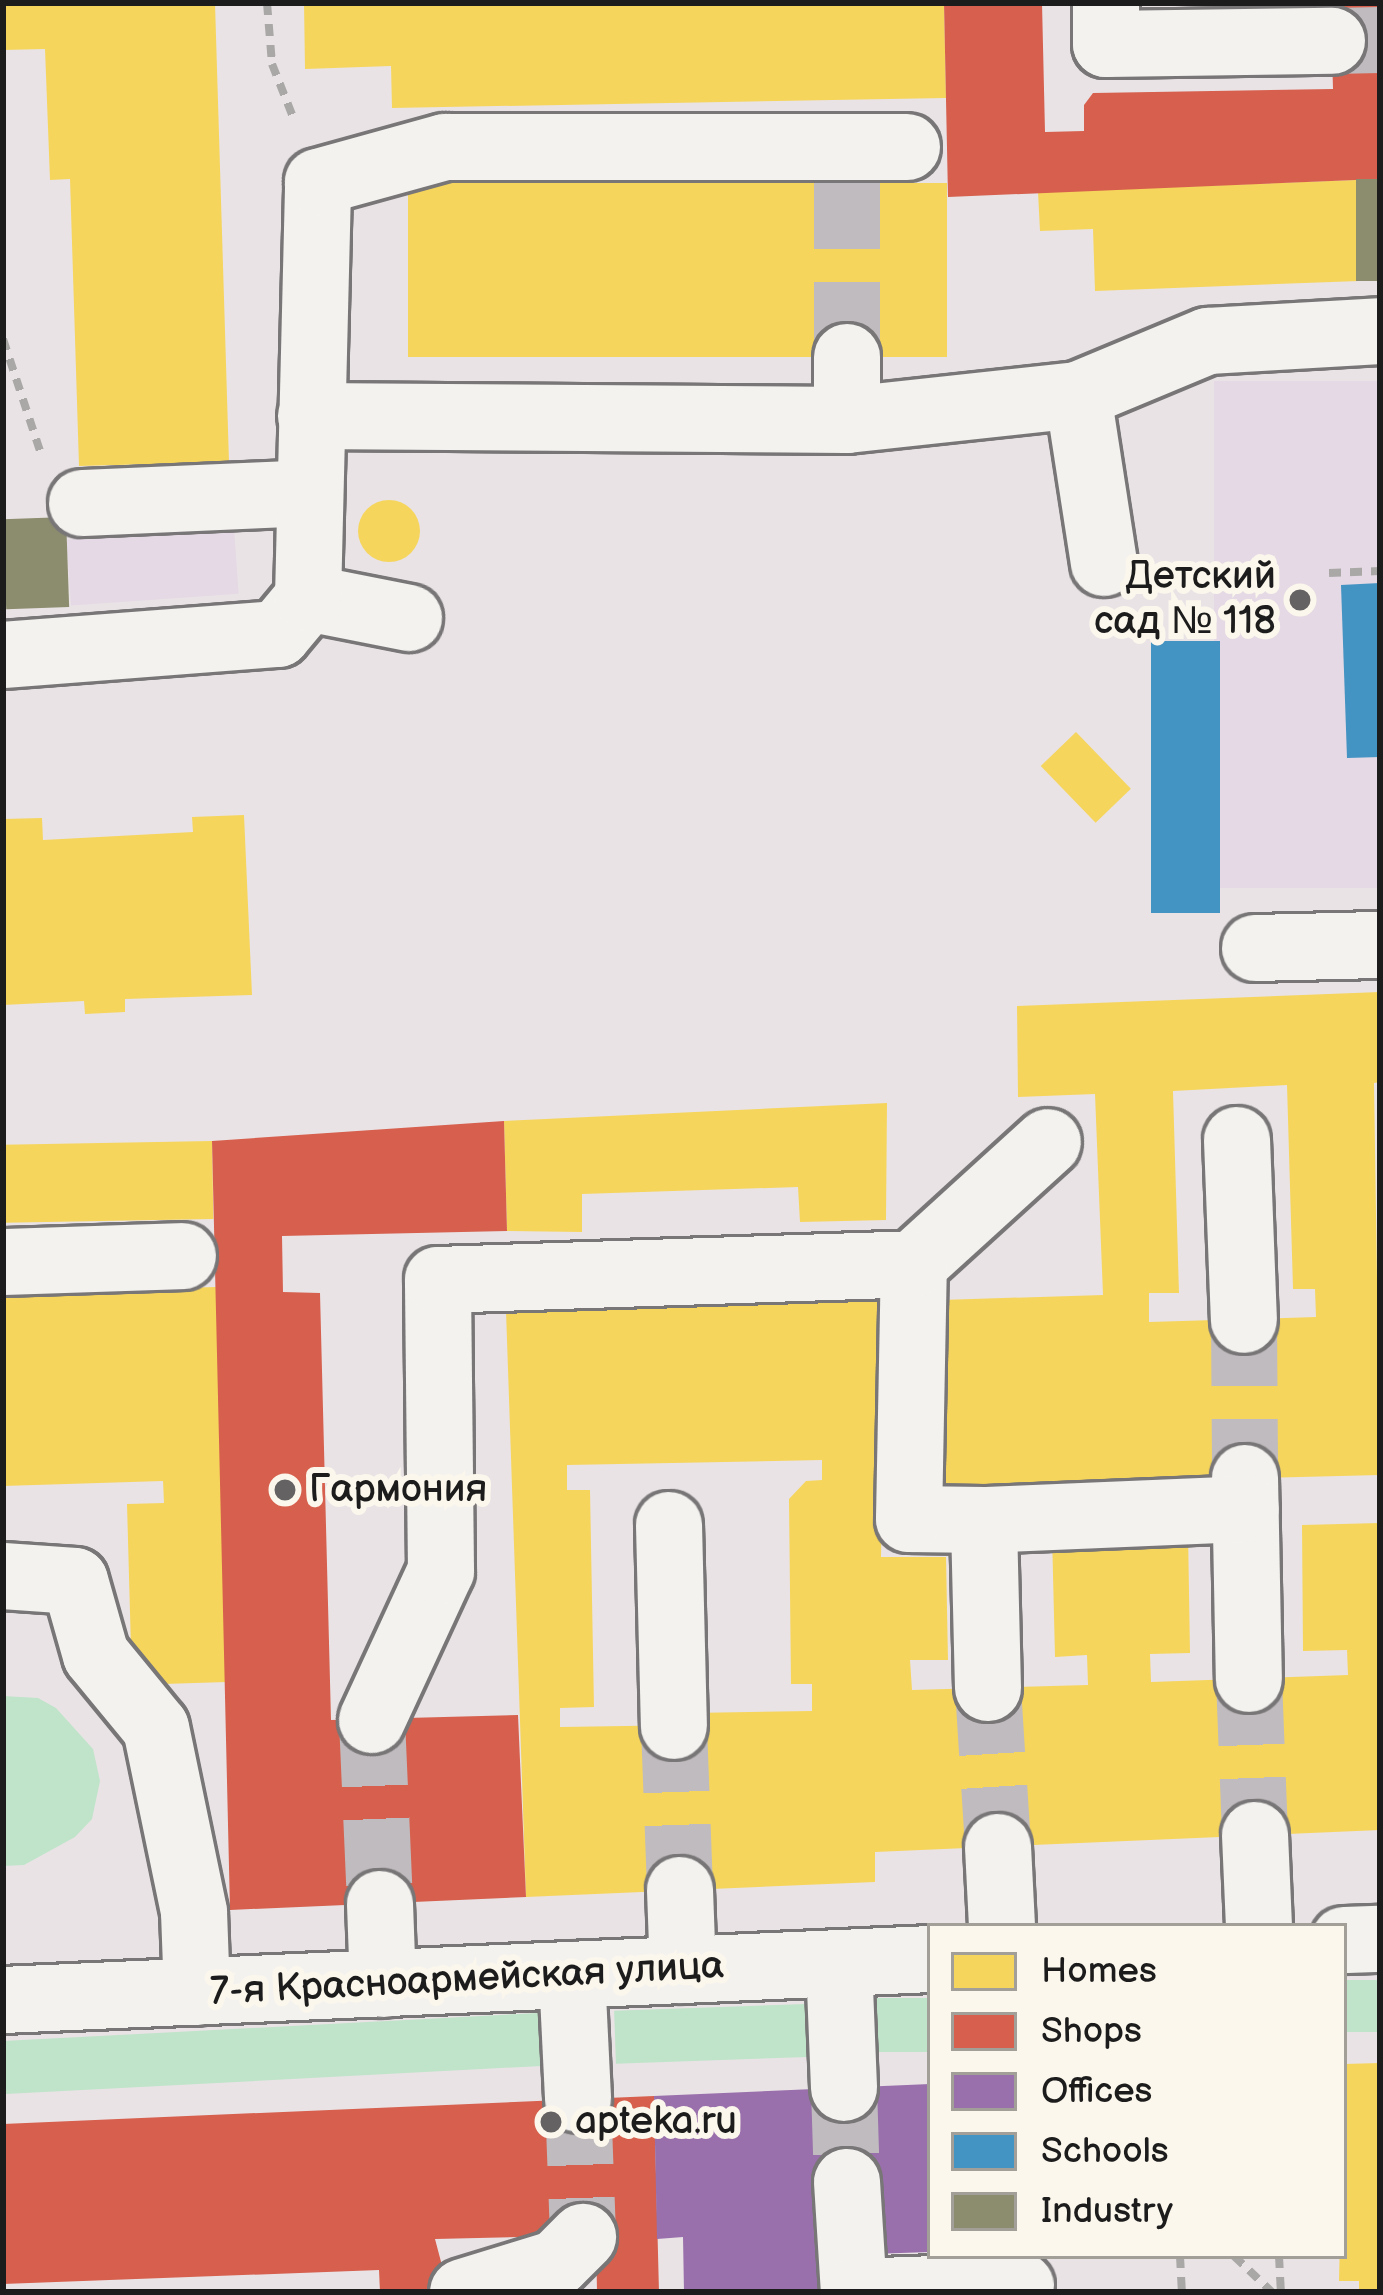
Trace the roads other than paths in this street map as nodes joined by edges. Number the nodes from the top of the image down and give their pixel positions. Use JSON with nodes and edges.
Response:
{"nodes":[{"id":1,"x":1106,"y":3,"type":"edge"},
{"id":2,"x":1332,"y":41,"type":"tunnel mouth"},
{"id":3,"x":867,"y":159,"type":"dead end"},
{"id":4,"x":1380,"y":331,"type":"edge"},
{"id":5,"x":1078,"y":395,"type":"junction"},
{"id":6,"x":311,"y":416,"type":"junction"},
{"id":7,"x":310,"y":493,"type":"junction"},
{"id":8,"x":82,"y":503,"type":"road end"},
{"id":9,"x":1104,"y":563,"type":"dead end"},
{"id":10,"x":308,"y":598,"type":"junction"},
{"id":11,"x":410,"y":618,"type":"dead end"},
{"id":12,"x":3,"y":655,"type":"edge"},
{"id":13,"x":1380,"y":945,"type":"edge"},
{"id":14,"x":1255,"y":948,"type":"dead end"},
{"id":15,"x":1237,"y":1140,"type":"dead end"},
{"id":16,"x":1048,"y":1142,"type":"dead end"},
{"id":17,"x":182,"y":1256,"type":"dead end"},
{"id":18,"x":3,"y":1262,"type":"edge"},
{"id":19,"x":914,"y":1264,"type":"junction"},
{"id":20,"x":1244,"y":1320,"type":"tunnel mouth"},
{"id":21,"x":984,"y":1520,"type":"junction"},
{"id":22,"x":669,"y":1525,"type":"dead end"},
{"id":23,"x":3,"y":1576,"type":"edge"},
{"id":24,"x":1249,"y":1679,"type":"tunnel mouth"},
{"id":25,"x":988,"y":1688,"type":"tunnel mouth"},
{"id":26,"x":372,"y":1720,"type":"tunnel mouth"},
{"id":27,"x":674,"y":1726,"type":"tunnel mouth"},
{"id":28,"x":1255,"y":1835,"type":"tunnel mouth"},
{"id":29,"x":998,"y":1847,"type":"tunnel mouth"},
{"id":30,"x":680,"y":1890,"type":"tunnel mouth"},
{"id":31,"x":380,"y":1904,"type":"tunnel mouth"},
{"id":32,"x":1002,"y":1923,"type":"edge"},
{"id":33,"x":1258,"y":1923,"type":"edge"},
{"id":34,"x":1380,"y":1939,"type":"edge"},
{"id":35,"x":1347,"y":1940,"type":"edge"},
{"id":36,"x":927,"y":1959,"type":"edge"},
{"id":37,"x":838,"y":1964,"type":"junction"},
{"id":38,"x":683,"y":1970,"type":"junction"},
{"id":39,"x":572,"y":1976,"type":"junction"},
{"id":40,"x":383,"y":1984,"type":"junction"},
{"id":41,"x":196,"y":1992,"type":"junction"},
{"id":42,"x":3,"y":2000,"type":"edge"},
{"id":43,"x":844,"y":2088,"type":"tunnel mouth"},
{"id":44,"x":578,"y":2099,"type":"tunnel mouth"},
{"id":45,"x":848,"y":2182,"type":"tunnel mouth"},
{"id":46,"x":583,"y":2237,"type":"dead end"},
{"id":47,"x":1021,"y":2287,"type":"dead end"},
{"id":48,"x":463,"y":2292,"type":"edge"}],
"edges":[{"from":1,"to":2,"type":"street"},
{"from":3,"to":6,"type":"street"},
{"from":4,"to":5,"type":"street"},
{"from":5,"to":6,"type":"street"},
{"from":5,"to":9,"type":"street"},
{"from":6,"to":7,"type":"street"},
{"from":7,"to":8,"type":"street"},
{"from":7,"to":10,"type":"street"},
{"from":10,"to":11,"type":"street"},
{"from":10,"to":12,"type":"street"},
{"from":13,"to":14,"type":"street"},
{"from":15,"to":20,"type":"street"},
{"from":16,"to":19,"type":"street"},
{"from":17,"to":18,"type":"street"},
{"from":19,"to":21,"type":"street"},
{"from":19,"to":26,"type":"street"},
{"from":21,"to":24,"type":"street"},
{"from":21,"to":25,"type":"street"},
{"from":22,"to":27,"type":"street"},
{"from":23,"to":41,"type":"street"},
{"from":28,"to":33,"type":"street"},
{"from":29,"to":32,"type":"street"},
{"from":30,"to":38,"type":"street"},
{"from":31,"to":40,"type":"street"},
{"from":34,"to":35,"type":"street"},
{"from":36,"to":37,"type":"street","name":"7-я Красноармейская улица"},
{"from":37,"to":38,"type":"street","name":"7-я Красноармейская улица"},
{"from":37,"to":43,"type":"street"},
{"from":38,"to":39,"type":"street","name":"7-я Красноармейская улица"},
{"from":39,"to":40,"type":"street","name":"7-я Красноармейская улица"},
{"from":39,"to":44,"type":"street"},
{"from":40,"to":41,"type":"street","name":"7-я Красноармейская улица"},
{"from":41,"to":42,"type":"street","name":"7-я Красноармейская улица"},
{"from":45,"to":47,"type":"street"},
{"from":46,"to":48,"type":"street"}]}
